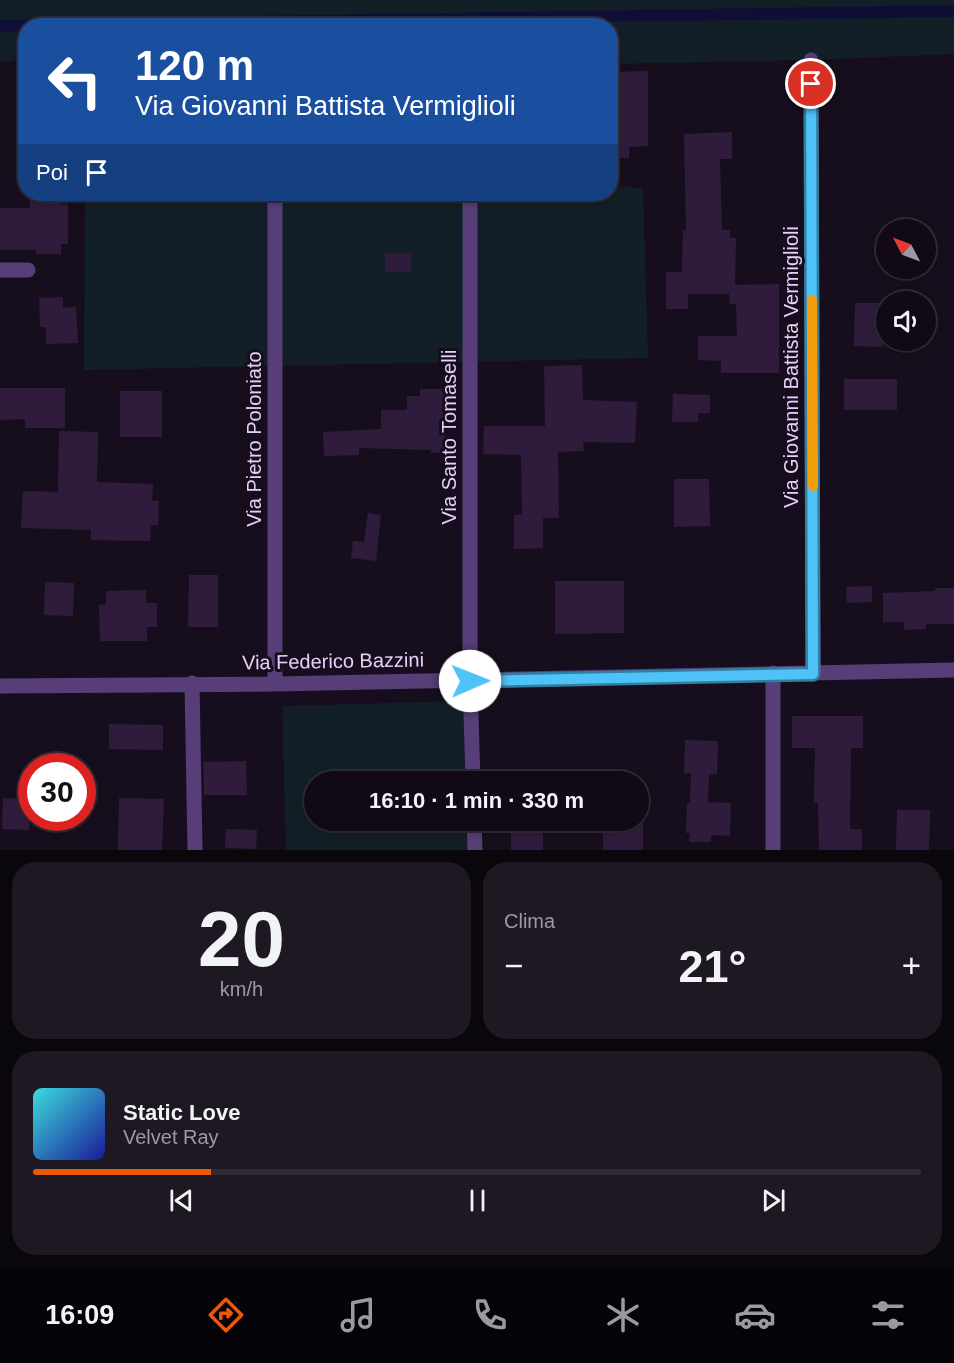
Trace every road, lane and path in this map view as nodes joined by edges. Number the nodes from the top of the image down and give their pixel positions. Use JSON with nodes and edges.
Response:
{"nodes":[{"id":1,"x":811,"y":60,"type":"dead end"},
{"id":2,"x":274,"y":201,"type":"edge"},
{"id":3,"x":470,"y":201,"type":"edge"},
{"id":4,"x":0,"y":270,"type":"edge"},
{"id":5,"x":28,"y":270,"type":"dead end"},
{"id":6,"x":954,"y":670,"type":"edge"},
{"id":7,"x":773,"y":673,"type":"junction"},
{"id":8,"x":813,"y":674,"type":"junction"},
{"id":9,"x":470,"y":681,"type":"junction"},
{"id":10,"x":192,"y":682,"type":"junction"},
{"id":11,"x":275,"y":684,"type":"junction"},
{"id":12,"x":0,"y":686,"type":"edge"},
{"id":13,"x":473,"y":771,"type":"edge"},
{"id":14,"x":474,"y":831,"type":"edge"},
{"id":15,"x":195,"y":850,"type":"edge"},
{"id":16,"x":475,"y":850,"type":"edge"},
{"id":17,"x":773,"y":850,"type":"edge"}],
"edges":[{"from":1,"to":8,"type":"street","name":"Via Giovanni Battista Vermiglioli"},
{"from":2,"to":11,"type":"street","name":"Via Pietro Poloniato"},
{"from":3,"to":9,"type":"street","name":"Via Santo Tomaselli"},
{"from":4,"to":5,"type":"street"},
{"from":6,"to":8,"type":"street","name":"Via Federico Bazzini"},
{"from":7,"to":8,"type":"street","name":"Via Federico Bazzini"},
{"from":7,"to":9,"type":"street","name":"Via Federico Bazzini"},
{"from":7,"to":17,"type":"street"},
{"from":9,"to":11,"type":"street","name":"Via Federico Bazzini"},
{"from":9,"to":13,"type":"street","name":"Via Santo Tomaselli"},
{"from":10,"to":11,"type":"street","name":"Via Federico Bazzini"},
{"from":10,"to":12,"type":"street","name":"Via Federico Bazzini"},
{"from":10,"to":15,"type":"street"},
{"from":14,"to":16,"type":"street"}]}
